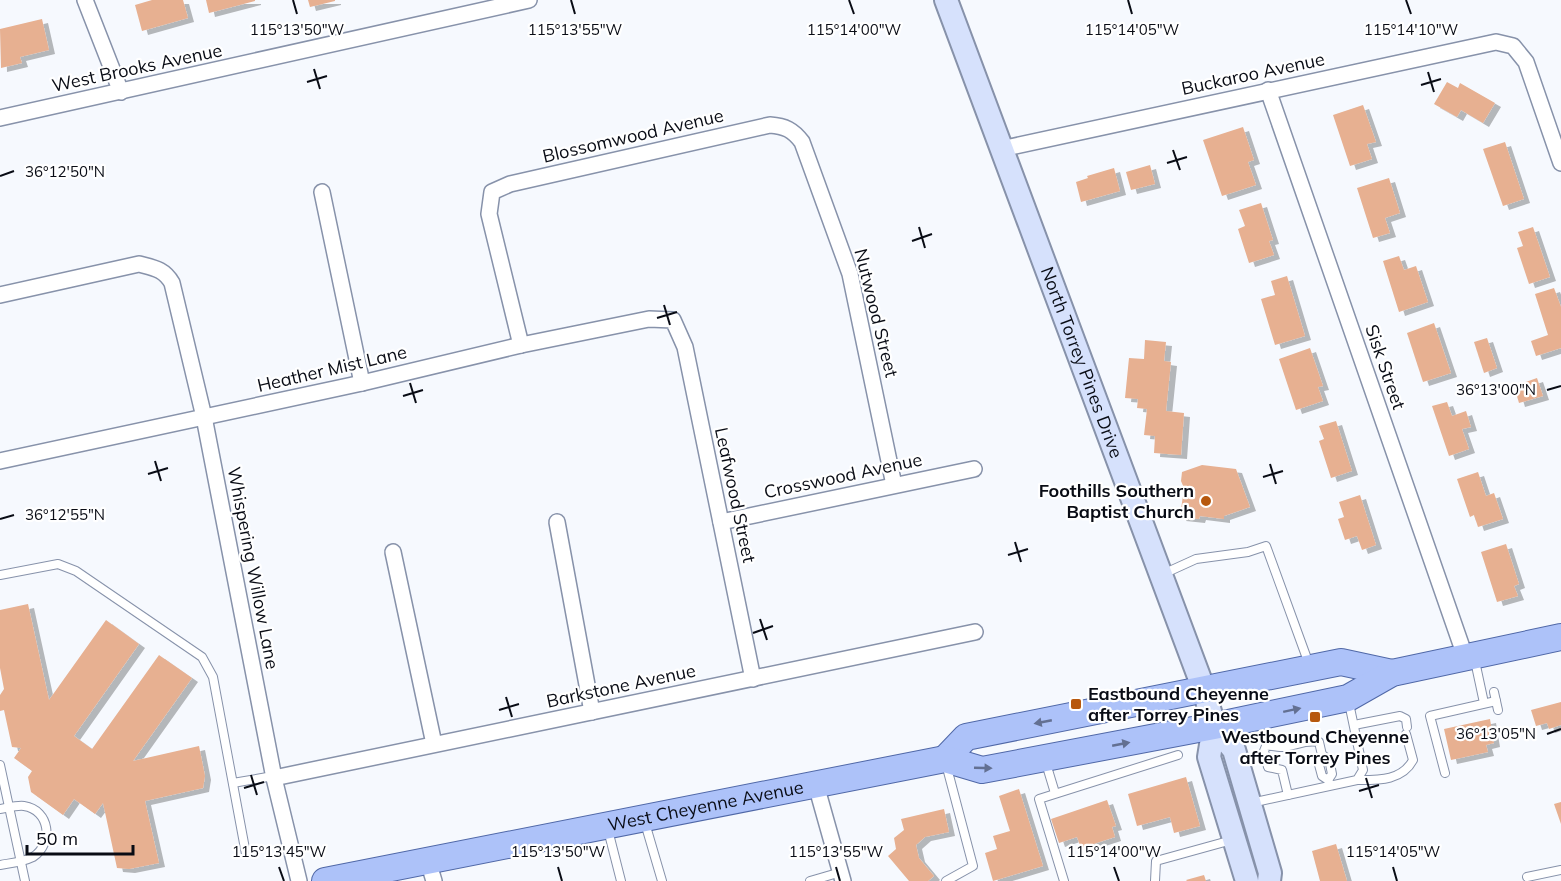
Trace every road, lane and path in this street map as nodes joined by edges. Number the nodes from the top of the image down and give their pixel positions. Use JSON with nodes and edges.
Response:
{"nodes":[{"id":1,"x":85,"y":0,"type":"edge"},
{"id":2,"x":529,"y":0,"type":"edge"},
{"id":3,"x":945,"y":0,"type":"edge"},
{"id":4,"x":1268,"y":90,"type":"junction"},
{"id":5,"x":121,"y":92,"type":"junction"},
{"id":6,"x":0,"y":118,"type":"edge"},
{"id":7,"x":785,"y":126,"type":"joint"},
{"id":8,"x":1001,"y":149,"type":"junction"},
{"id":9,"x":1561,"y":164,"type":"edge"},
{"id":10,"x":322,"y":192,"type":"dead end"},
{"id":11,"x":0,"y":295,"type":"edge"},
{"id":12,"x":673,"y":320,"type":"joint"},
{"id":13,"x":522,"y":345,"type":"junction"},
{"id":14,"x":362,"y":383,"type":"junction"},
{"id":15,"x":204,"y":417,"type":"junction"},
{"id":16,"x":0,"y":462,"type":"edge"},
{"id":17,"x":974,"y":469,"type":"dead end"},
{"id":18,"x":894,"y":485,"type":"junction"},
{"id":19,"x":557,"y":522,"type":"dead end"},
{"id":20,"x":721,"y":522,"type":"junction"},
{"id":21,"x":393,"y":552,"type":"dead end"},
{"id":22,"x":0,"y":575,"type":"edge"},
{"id":23,"x":1160,"y":575,"type":"junction"},
{"id":24,"x":975,"y":632,"type":"dead end"},
{"id":25,"x":1561,"y":637,"type":"edge"},
{"id":26,"x":1469,"y":655,"type":"junction"},
{"id":27,"x":1311,"y":668,"type":"junction"},
{"id":28,"x":1392,"y":672,"type":"junction"},
{"id":29,"x":753,"y":679,"type":"junction"},
{"id":30,"x":1204,"y":690,"type":"junction"},
{"id":31,"x":1348,"y":698,"type":"junction"},
{"id":32,"x":1484,"y":703,"type":"junction"},
{"id":33,"x":1498,"y":710,"type":"dead end"},
{"id":34,"x":592,"y":712,"type":"junction"},
{"id":35,"x":1354,"y":725,"type":"junction"},
{"id":36,"x":1214,"y":726,"type":"junction"},
{"id":37,"x":434,"y":744,"type":"junction"},
{"id":38,"x":1178,"y":755,"type":"dead end"},
{"id":39,"x":1045,"y":758,"type":"junction"},
{"id":40,"x":945,"y":759,"type":"junction"},
{"id":41,"x":0,"y":765,"type":"edge"},
{"id":42,"x":1445,"y":773,"type":"dead end"},
{"id":43,"x":274,"y":777,"type":"junction"},
{"id":44,"x":1357,"y":780,"type":"junction"},
{"id":45,"x":1242,"y":781,"type":"junction"},
{"id":46,"x":1329,"y":782,"type":"junction"},
{"id":47,"x":233,"y":783,"type":"junction"},
{"id":48,"x":816,"y":785,"type":"junction"},
{"id":49,"x":1055,"y":794,"type":"junction"},
{"id":50,"x":1288,"y":795,"type":"junction"},
{"id":51,"x":1249,"y":804,"type":"junction"},
{"id":52,"x":4,"y":808,"type":"edge"},
{"id":53,"x":643,"y":818,"type":"junction"},
{"id":54,"x":606,"y":826,"type":"junction"},
{"id":55,"x":1234,"y":839,"type":"junction"},
{"id":56,"x":246,"y":854,"type":"dead end"},
{"id":57,"x":21,"y":861,"type":"junction"},
{"id":58,"x":0,"y":865,"type":"edge"},
{"id":59,"x":1561,"y":870,"type":"edge"},
{"id":60,"x":431,"y":871,"type":"edge"},
{"id":61,"x":842,"y":876,"type":"edge"},
{"id":62,"x":1527,"y":877,"type":"dead end"},
{"id":63,"x":25,"y":881,"type":"edge"},
{"id":64,"x":299,"y":881,"type":"edge"},
{"id":65,"x":325,"y":881,"type":"edge"},
{"id":66,"x":621,"y":881,"type":"edge"},
{"id":67,"x":662,"y":881,"type":"edge"},
{"id":68,"x":810,"y":881,"type":"edge"},
{"id":69,"x":946,"y":881,"type":"edge"},
{"id":70,"x":1064,"y":881,"type":"edge"},
{"id":71,"x":1155,"y":881,"type":"edge"},
{"id":72,"x":1247,"y":881,"type":"edge"},
{"id":73,"x":1260,"y":881,"type":"edge"},
{"id":74,"x":1269,"y":881,"type":"edge"}],
"edges":[{"from":1,"to":5,"type":"street"},
{"from":2,"to":5,"type":"street","name":"West Brooks Avenue"},
{"from":3,"to":8,"type":"main road","name":"North Torrey Pines Drive"},
{"from":4,"to":8,"type":"street","name":"Buckaroo Avenue"},
{"from":4,"to":9,"type":"street","name":"Buckaroo Avenue"},
{"from":4,"to":26,"type":"street","name":"Sisk Street"},
{"from":5,"to":6,"type":"street","name":"West Brooks Avenue"},
{"from":7,"to":13,"type":"street","name":"Blossomwood Avenue"},
{"from":7,"to":18,"type":"street","name":"Nutwood Street"},
{"from":8,"to":23,"type":"main road","name":"North Torrey Pines Drive"},
{"from":10,"to":14,"type":"street"},
{"from":11,"to":15,"type":"street","name":"Whispering Willow Lane"},
{"from":12,"to":13,"type":"street","name":"Heather Mist Lane"},
{"from":12,"to":20,"type":"street","name":"Leafwood Street"},
{"from":13,"to":14,"type":"street","name":"Heather Mist Lane"},
{"from":14,"to":15,"type":"street","name":"Heather Mist Lane"},
{"from":15,"to":16,"type":"street","name":"Heather Mist Lane"},
{"from":15,"to":43,"type":"street","name":"Whispering Willow Lane"},
{"from":17,"to":18,"type":"street","name":"Crosswood Avenue"},
{"from":18,"to":20,"type":"street","name":"Crosswood Avenue"},
{"from":19,"to":34,"type":"street"},
{"from":20,"to":29,"type":"street","name":"Leafwood Street"},
{"from":21,"to":37,"type":"street"},
{"from":22,"to":47,"type":"lane"},
{"from":23,"to":27,"type":"lane"},
{"from":23,"to":30,"type":"main road","name":"North Torrey Pines Drive"},
{"from":24,"to":29,"type":"street","name":"Barkstone Avenue"},
{"from":25,"to":26,"type":"main road","name":"West Cheyenne Avenue"},
{"from":26,"to":28,"type":"main road","name":"West Cheyenne Avenue"},
{"from":26,"to":32,"type":"lane"},
{"from":27,"to":28,"type":"main road","name":"West Cheyenne Avenue"},
{"from":27,"to":30,"type":"main road","name":"West Cheyenne Avenue"},
{"from":28,"to":31,"type":"main road","name":"West Cheyenne Avenue"},
{"from":29,"to":34,"type":"street","name":"Barkstone Avenue"},
{"from":30,"to":36,"type":"main road","name":"North Torrey Pines Drive"},
{"from":30,"to":40,"type":"main road","name":"West Cheyenne Avenue","one_way":true},
{"from":31,"to":35,"type":"lane"},
{"from":36,"to":31,"type":"main road","name":"West Cheyenne Avenue","one_way":true},
{"from":32,"to":33,"type":"lane"},
{"from":32,"to":42,"type":"lane"},
{"from":34,"to":37,"type":"street","name":"Barkstone Avenue"},
{"from":35,"to":44,"type":"lane"},
{"from":35,"to":44,"type":"lane"},
{"from":39,"to":36,"type":"main road","name":"West Cheyenne Avenue","one_way":true},
{"from":36,"to":45,"type":"main road","name":"North Torrey Pines Drive"},
{"from":36,"to":55,"type":"main road","name":"North Torrey Pines Drive"},
{"from":37,"to":43,"type":"street","name":"Barkstone Avenue"},
{"from":38,"to":49,"type":"lane"},
{"from":40,"to":39,"type":"main road","name":"West Cheyenne Avenue","one_way":true},
{"from":39,"to":49,"type":"lane"},
{"from":40,"to":48,"type":"main road","name":"West Cheyenne Avenue"},
{"from":40,"to":69,"type":"lane"},
{"from":41,"to":52,"type":"lane"},
{"from":43,"to":47,"type":"lane"},
{"from":43,"to":64,"type":"street","name":"Whispering Willow Lane"},
{"from":44,"to":46,"type":"lane"},
{"from":45,"to":51,"type":"main road","name":"North Torrey Pines Drive"},
{"from":45,"to":55,"type":"main road"},
{"from":46,"to":50,"type":"lane"},
{"from":46,"to":50,"type":"lane"},
{"from":47,"to":56,"type":"lane"},
{"from":48,"to":53,"type":"main road","name":"West Cheyenne Avenue"},
{"from":48,"to":61,"type":"street"},
{"from":49,"to":70,"type":"lane"},
{"from":50,"to":51,"type":"lane"},
{"from":51,"to":74,"type":"main road","name":"North Torrey Pines Drive"},
{"from":52,"to":57,"type":"lane"},
{"from":52,"to":57,"type":"lane"},
{"from":53,"to":54,"type":"main road","name":"West Cheyenne Avenue"},
{"from":53,"to":67,"type":"lane"},
{"from":54,"to":60,"type":"main road","name":"West Cheyenne Avenue"},
{"from":54,"to":66,"type":"lane"},
{"from":55,"to":71,"type":"lane"},
{"from":55,"to":72,"type":"main road","name":"North Torrey Pines Drive"},
{"from":55,"to":73,"type":"main road"},
{"from":57,"to":58,"type":"lane"},
{"from":57,"to":63,"type":"lane"},
{"from":59,"to":62,"type":"lane"},
{"from":60,"to":65,"type":"main road","name":"West Cheyenne Avenue"},
{"from":61,"to":68,"type":"lane"}]}
